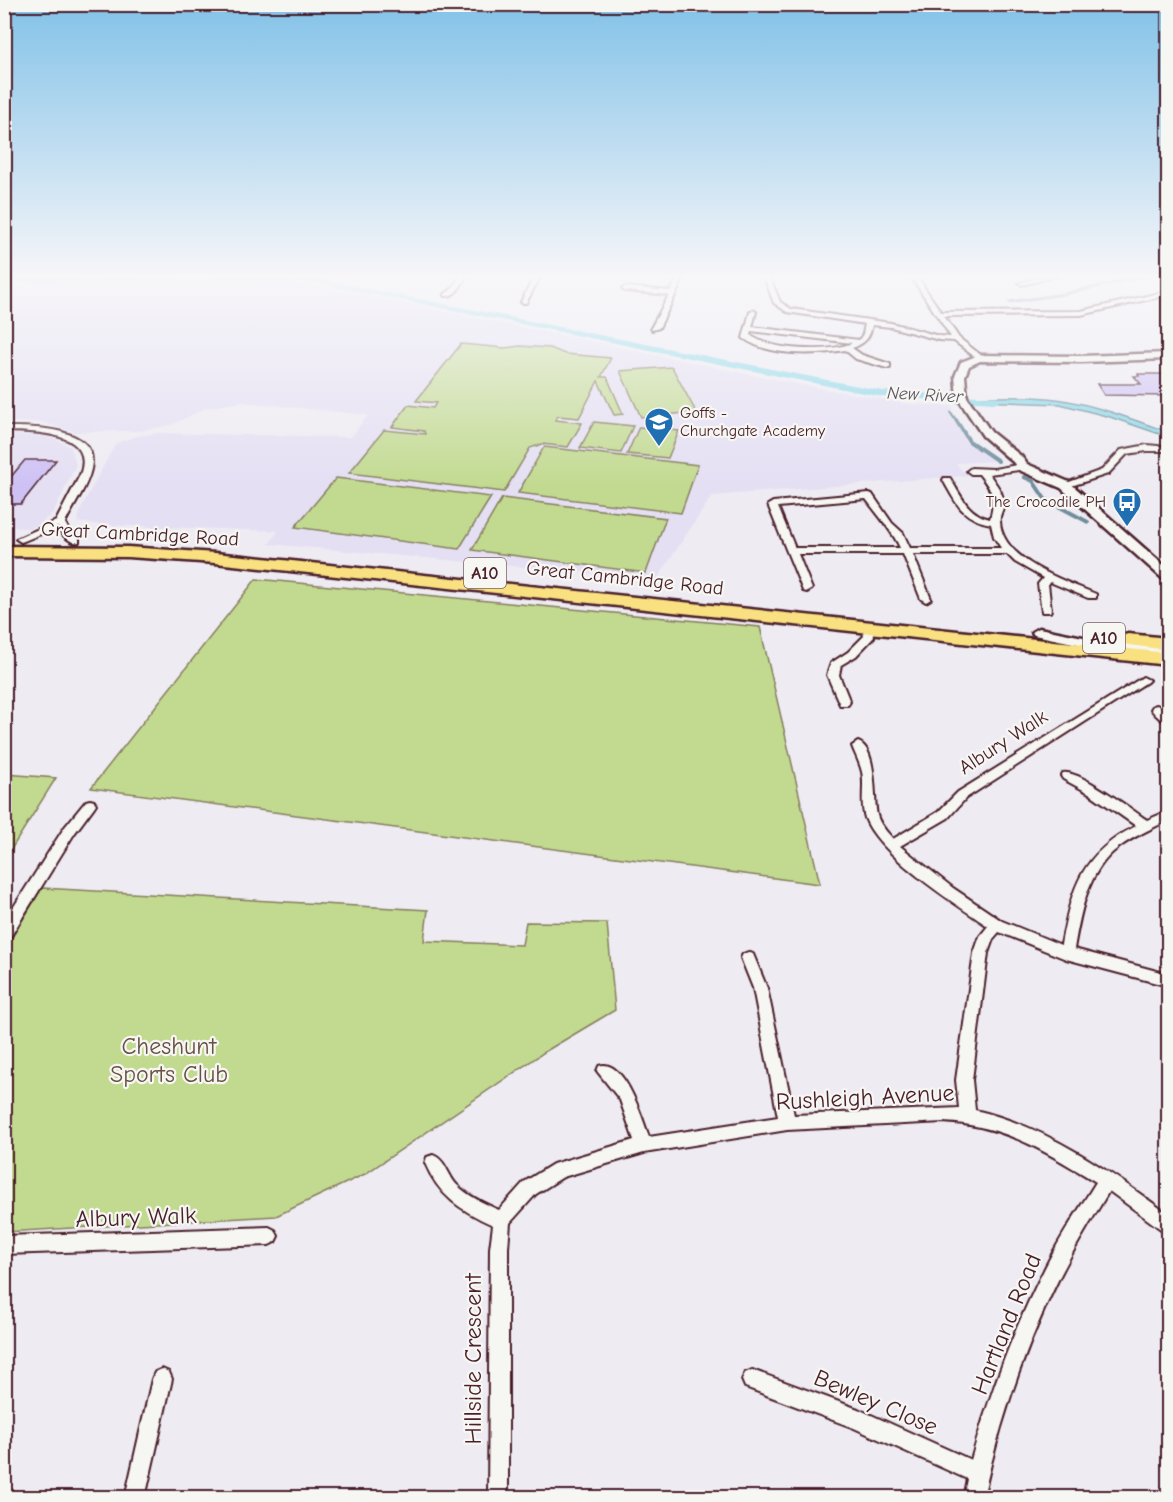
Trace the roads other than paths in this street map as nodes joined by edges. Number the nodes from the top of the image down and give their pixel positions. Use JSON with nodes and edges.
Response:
{"nodes":[{"id":1,"x":772,"y":345,"type":"edge"},
{"id":2,"x":854,"y":345,"type":"edge"},
{"id":3,"x":963,"y":345,"type":"edge"},
{"id":4,"x":847,"y":348,"type":"junction"},
{"id":5,"x":1168,"y":356,"type":"edge"},
{"id":6,"x":979,"y":358,"type":"junction"},
{"id":7,"x":887,"y":366,"type":"dead end"},
{"id":8,"x":4,"y":429,"type":"edge"},
{"id":9,"x":1168,"y":449,"type":"edge"},
{"id":10,"x":1023,"y":467,"type":"junction"},
{"id":11,"x":947,"y":480,"type":"dead end"},
{"id":12,"x":1065,"y":485,"type":"junction"},
{"id":13,"x":994,"y":522,"type":"junction"},
{"id":14,"x":60,"y":524,"type":"junction"},
{"id":15,"x":13,"y":539,"type":"edge"},
{"id":16,"x":76,"y":540,"type":"junction"},
{"id":17,"x":4,"y":551,"type":"edge"},
{"id":18,"x":792,"y":551,"type":"junction"},
{"id":19,"x":1011,"y":551,"type":"junction"},
{"id":20,"x":908,"y":553,"type":"junction"},
{"id":21,"x":1168,"y":576,"type":"edge"},
{"id":22,"x":1048,"y":578,"type":"junction"},
{"id":23,"x":807,"y":589,"type":"dead end"},
{"id":24,"x":1092,"y":596,"type":"dead end"},
{"id":25,"x":926,"y":599,"type":"dead end"},
{"id":26,"x":1046,"y":610,"type":"dead end"},
{"id":27,"x":867,"y":627,"type":"junction"},
{"id":28,"x":1039,"y":632,"type":"junction"},
{"id":29,"x":1168,"y":644,"type":"edge"},
{"id":30,"x":1168,"y":651,"type":"edge"},
{"id":31,"x":1168,"y":659,"type":"edge"},
{"id":32,"x":1143,"y":680,"type":"dead end"},
{"id":33,"x":844,"y":702,"type":"dead end"},
{"id":34,"x":1157,"y":709,"type":"dead end"},
{"id":35,"x":1168,"y":719,"type":"edge"},
{"id":36,"x":858,"y":746,"type":"dead end"},
{"id":37,"x":1067,"y":776,"type":"dead end"},
{"id":38,"x":90,"y":804,"type":"dead end"},
{"id":39,"x":1168,"y":816,"type":"edge"},
{"id":40,"x":1147,"y":827,"type":"junction"},
{"id":41,"x":891,"y":846,"type":"junction"},
{"id":42,"x":997,"y":925,"type":"junction"},
{"id":43,"x":4,"y":935,"type":"edge"},
{"id":44,"x":1066,"y":953,"type":"junction"},
{"id":45,"x":748,"y":958,"type":"dead end"},
{"id":46,"x":1168,"y":980,"type":"edge"},
{"id":47,"x":605,"y":1071,"type":"dead end"},
{"id":48,"x":969,"y":1116,"type":"junction"},
{"id":49,"x":787,"y":1123,"type":"junction"},
{"id":50,"x":644,"y":1145,"type":"junction"},
{"id":51,"x":433,"y":1163,"type":"dead end"},
{"id":52,"x":1107,"y":1179,"type":"junction"},
{"id":53,"x":502,"y":1220,"type":"junction"},
{"id":54,"x":1168,"y":1224,"type":"edge"},
{"id":55,"x":268,"y":1236,"type":"dead end"},
{"id":56,"x":4,"y":1245,"type":"edge"},
{"id":57,"x":162,"y":1379,"type":"dead end"},
{"id":58,"x":753,"y":1380,"type":"dead end"},
{"id":59,"x":978,"y":1474,"type":"junction"},
{"id":60,"x":135,"y":1497,"type":"edge"},
{"id":61,"x":498,"y":1497,"type":"edge"},
{"id":62,"x":974,"y":1497,"type":"edge"}],
"edges":[{"from":1,"to":4,"type":"street"},
{"from":2,"to":4,"type":"street"},
{"from":3,"to":6,"type":"street"},
{"from":4,"to":7,"type":"street"},
{"from":5,"to":6,"type":"street"},
{"from":6,"to":10,"type":"street"},
{"from":8,"to":14,"type":"street"},
{"from":9,"to":12,"type":"street"},
{"from":10,"to":12,"type":"street"},
{"from":10,"to":13,"type":"street"},
{"from":11,"to":13,"type":"street"},
{"from":12,"to":21,"type":"street"},
{"from":13,"to":19,"type":"street"},
{"from":14,"to":15,"type":"street"},
{"from":14,"to":16,"type":"street"},
{"from":15,"to":16,"type":"highway","name":"Great Cambridge Road","number":"A10"},
{"from":16,"to":28,"type":"highway","name":"Great Cambridge Road","number":"A10"},
{"from":17,"to":27,"type":"highway","name":"Great Cambridge Road","number":"A10"},
{"from":18,"to":20,"type":"street"},
{"from":18,"to":20,"type":"street"},
{"from":18,"to":23,"type":"street"},
{"from":19,"to":20,"type":"street"},
{"from":19,"to":22,"type":"street"},
{"from":20,"to":25,"type":"street"},
{"from":22,"to":24,"type":"street"},
{"from":22,"to":26,"type":"street"},
{"from":27,"to":31,"type":"highway","name":"Great Cambridge Road","number":"A10"},
{"from":27,"to":33,"type":"street"},
{"from":28,"to":29,"type":"highway","name":"Great Cambridge Road","number":"A10"},
{"from":28,"to":30,"type":"street"},
{"from":32,"to":41,"type":"street","name":"Albury Walk"},
{"from":34,"to":35,"type":"street"},
{"from":36,"to":41,"type":"street"},
{"from":37,"to":40,"type":"street"},
{"from":38,"to":43,"type":"street"},
{"from":39,"to":40,"type":"street"},
{"from":40,"to":44,"type":"street"},
{"from":41,"to":42,"type":"street"},
{"from":42,"to":44,"type":"street"},
{"from":42,"to":48,"type":"street"},
{"from":44,"to":46,"type":"street"},
{"from":45,"to":49,"type":"street"},
{"from":47,"to":50,"type":"street"},
{"from":48,"to":49,"type":"street","name":"Rushleigh Avenue"},
{"from":48,"to":52,"type":"street","name":"Rushleigh Avenue"},
{"from":49,"to":50,"type":"street","name":"Rushleigh Avenue"},
{"from":50,"to":53,"type":"street","name":"Rushleigh Avenue"},
{"from":51,"to":53,"type":"street"},
{"from":52,"to":54,"type":"street","name":"Rushleigh Avenue"},
{"from":52,"to":59,"type":"street","name":"Hartland Road"},
{"from":53,"to":61,"type":"street","name":"Hillside Crescent"},
{"from":55,"to":56,"type":"street","name":"Albury Walk"},
{"from":57,"to":60,"type":"street"},
{"from":58,"to":59,"type":"street","name":"Bewley Close"},
{"from":59,"to":62,"type":"street","name":"Hartland Road"}]}
